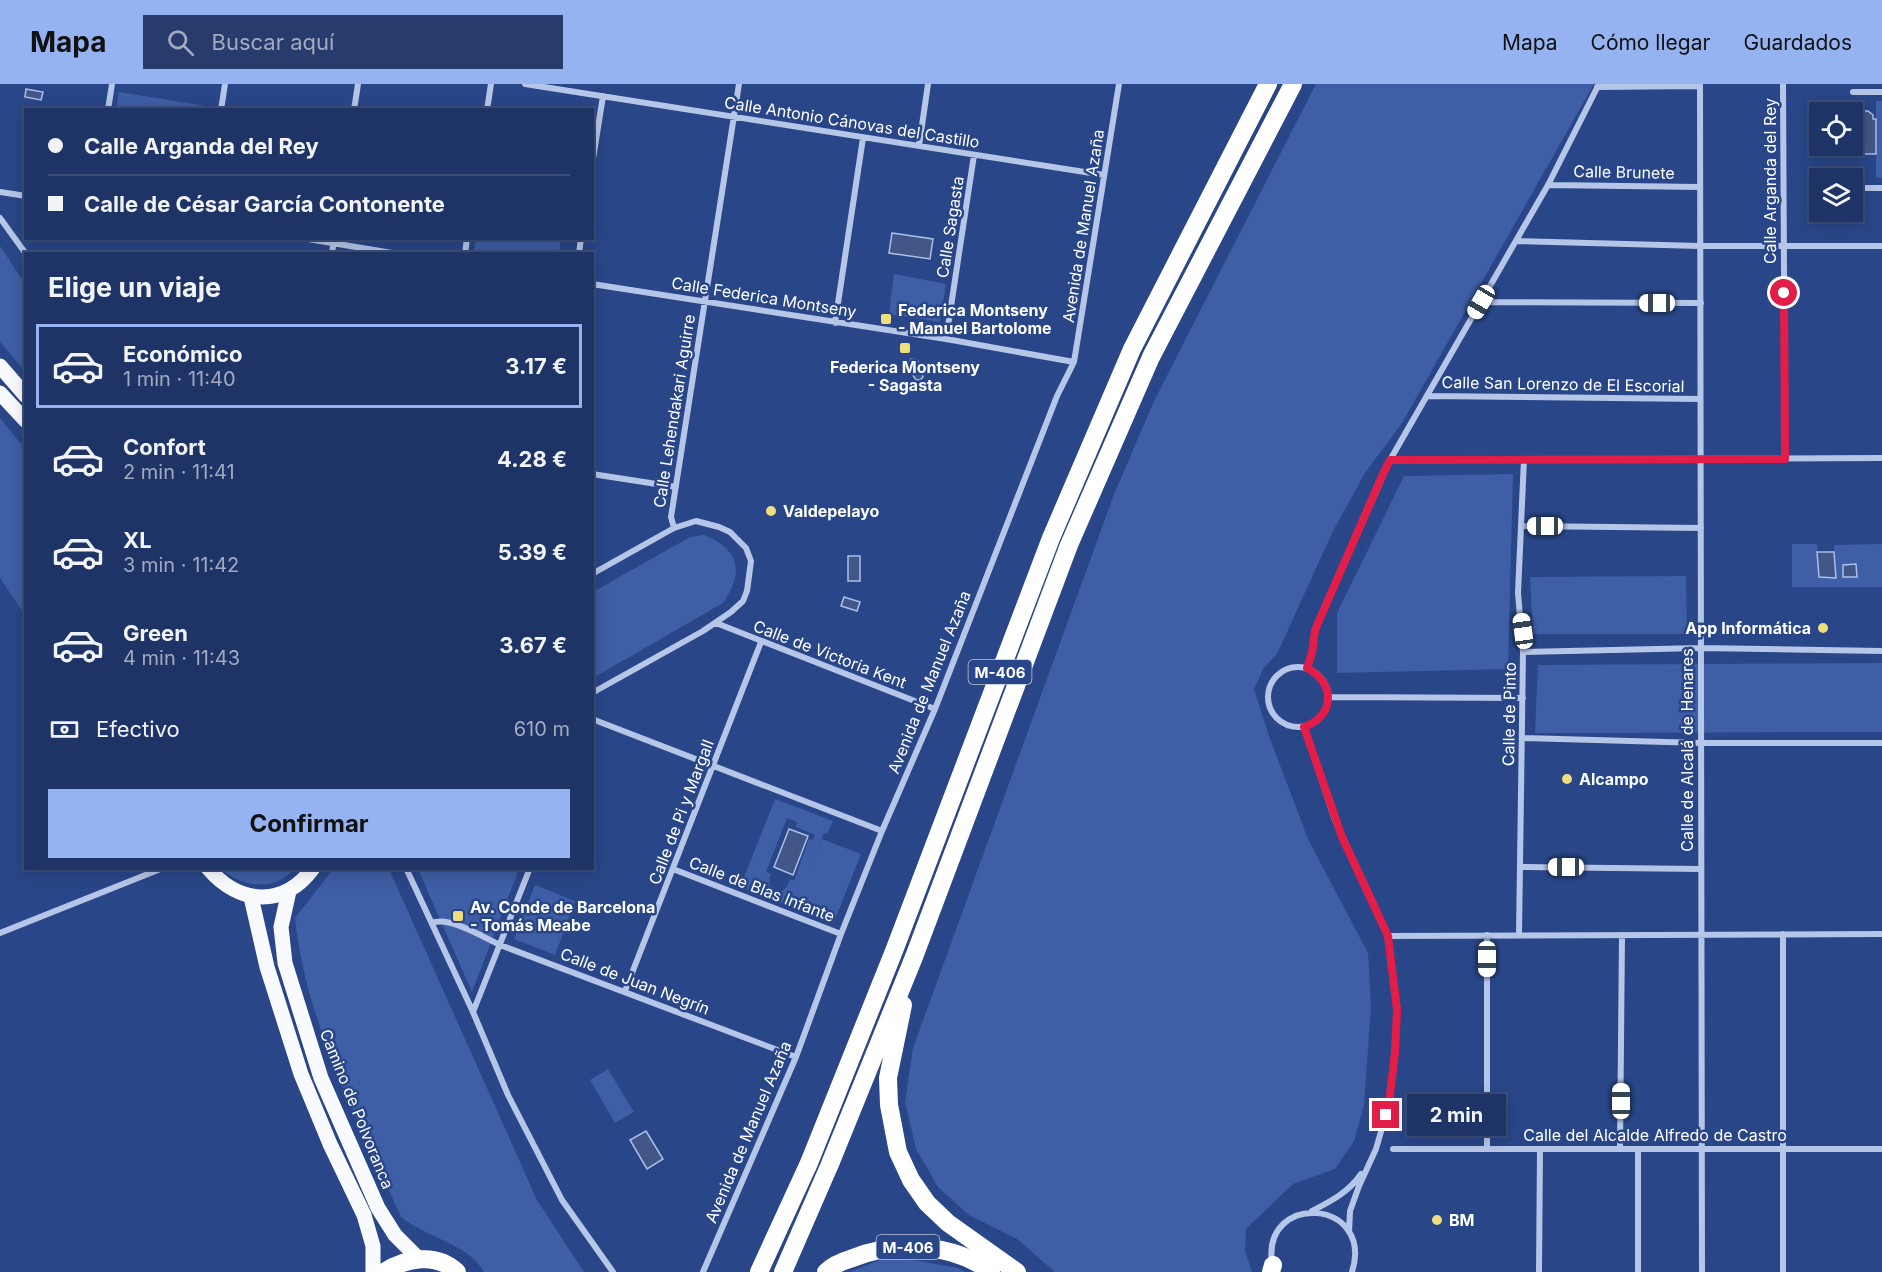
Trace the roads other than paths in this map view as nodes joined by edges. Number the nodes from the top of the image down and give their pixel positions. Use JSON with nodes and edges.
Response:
{"nodes":[{"id":1,"x":112,"y":84,"type":"edge"},
{"id":2,"x":225,"y":84,"type":"edge"},
{"id":3,"x":358,"y":84,"type":"edge"},
{"id":4,"x":491,"y":84,"type":"edge"},
{"id":5,"x":525,"y":84,"type":"edge"},
{"id":6,"x":739,"y":84,"type":"edge"},
{"id":7,"x":928,"y":84,"type":"edge"},
{"id":8,"x":1119,"y":84,"type":"edge"},
{"id":9,"x":1268,"y":84,"type":"edge"},
{"id":10,"x":1293,"y":84,"type":"edge"},
{"id":11,"x":1783,"y":84,"type":"edge"},
{"id":12,"x":1598,"y":85,"type":"edge"},
{"id":13,"x":1700,"y":85,"type":"edge"},
{"id":14,"x":549,"y":86,"type":"edge"},
{"id":15,"x":1853,"y":92,"type":"dead end"},
{"id":16,"x":1882,"y":92,"type":"edge"},
{"id":17,"x":603,"y":96,"type":"junction"},
{"id":18,"x":108,"y":108,"type":"edge"},
{"id":19,"x":221,"y":108,"type":"edge"},
{"id":20,"x":354,"y":108,"type":"edge"},
{"id":21,"x":487,"y":108,"type":"edge"},
{"id":22,"x":734,"y":117,"type":"junction"},
{"id":23,"x":863,"y":138,"type":"junction"},
{"id":24,"x":919,"y":146,"type":"junction"},
{"id":25,"x":594,"y":152,"type":"edge"},
{"id":26,"x":974,"y":155,"type":"junction"},
{"id":27,"x":1104,"y":175,"type":"junction"},
{"id":28,"x":1548,"y":185,"type":"junction"},
{"id":29,"x":1700,"y":187,"type":"junction"},
{"id":30,"x":1863,"y":188,"type":"edge"},
{"id":31,"x":1882,"y":188,"type":"edge"},
{"id":32,"x":0,"y":192,"type":"edge"},
{"id":33,"x":24,"y":196,"type":"edge"},
{"id":34,"x":0,"y":218,"type":"edge"},
{"id":35,"x":334,"y":241,"type":"edge"},
{"id":36,"x":1517,"y":241,"type":"junction"},
{"id":37,"x":1783,"y":245,"type":"junction"},
{"id":38,"x":1700,"y":246,"type":"junction"},
{"id":39,"x":1882,"y":246,"type":"edge"},
{"id":40,"x":25,"y":252,"type":"edge"},
{"id":41,"x":388,"y":252,"type":"edge"},
{"id":42,"x":594,"y":284,"type":"edge"},
{"id":43,"x":705,"y":302,"type":"junction"},
{"id":44,"x":1481,"y":302,"type":"junction"},
{"id":45,"x":1701,"y":303,"type":"junction"},
{"id":46,"x":835,"y":323,"type":"junction"},
{"id":47,"x":946,"y":339,"type":"junction"},
{"id":48,"x":1074,"y":362,"type":"junction"},
{"id":49,"x":0,"y":366,"type":"edge"},
{"id":50,"x":0,"y":393,"type":"edge"},
{"id":51,"x":24,"y":394,"type":"edge"},
{"id":52,"x":1427,"y":396,"type":"junction"},
{"id":53,"x":1700,"y":399,"type":"junction"},
{"id":54,"x":24,"y":419,"type":"edge"},
{"id":55,"x":1882,"y":458,"type":"edge"},
{"id":56,"x":1524,"y":459,"type":"junction"},
{"id":57,"x":1785,"y":459,"type":"junction"},
{"id":58,"x":1390,"y":460,"type":"junction"},
{"id":59,"x":1700,"y":460,"type":"junction"},
{"id":60,"x":594,"y":474,"type":"edge"},
{"id":61,"x":676,"y":487,"type":"junction"},
{"id":62,"x":1521,"y":526,"type":"junction"},
{"id":63,"x":674,"y":528,"type":"junction"},
{"id":64,"x":1701,"y":528,"type":"junction"},
{"id":65,"x":594,"y":573,"type":"edge"},
{"id":66,"x":716,"y":623,"type":"junction"},
{"id":67,"x":761,"y":642,"type":"junction"},
{"id":68,"x":1701,"y":648,"type":"junction"},
{"id":69,"x":1882,"y":651,"type":"edge"},
{"id":70,"x":1523,"y":652,"type":"junction"},
{"id":71,"x":1307,"y":668,"type":"junction"},
{"id":72,"x":594,"y":692,"type":"edge"},
{"id":73,"x":1328,"y":697,"type":"junction"},
{"id":74,"x":1523,"y":698,"type":"junction"},
{"id":75,"x":935,"y":709,"type":"junction"},
{"id":76,"x":594,"y":720,"type":"edge"},
{"id":77,"x":1304,"y":727,"type":"junction"},
{"id":78,"x":1522,"y":738,"type":"junction"},
{"id":79,"x":1701,"y":743,"type":"junction"},
{"id":80,"x":1882,"y":743,"type":"edge"},
{"id":81,"x":713,"y":765,"type":"junction"},
{"id":82,"x":882,"y":831,"type":"junction"},
{"id":83,"x":1522,"y":867,"type":"junction"},
{"id":84,"x":673,"y":869,"type":"junction"},
{"id":85,"x":1701,"y":869,"type":"junction"},
{"id":86,"x":158,"y":870,"type":"edge"},
{"id":87,"x":210,"y":870,"type":"edge"},
{"id":88,"x":312,"y":870,"type":"edge"},
{"id":89,"x":407,"y":870,"type":"edge"},
{"id":90,"x":529,"y":870,"type":"edge"},
{"id":91,"x":289,"y":891,"type":"junction"},
{"id":92,"x":251,"y":897,"type":"junction"},
{"id":93,"x":432,"y":923,"type":"junction"},
{"id":94,"x":0,"y":933,"type":"edge"},
{"id":95,"x":841,"y":934,"type":"junction"},
{"id":96,"x":1520,"y":934,"type":"junction"},
{"id":97,"x":1701,"y":934,"type":"junction"},
{"id":98,"x":1783,"y":934,"type":"junction"},
{"id":99,"x":1882,"y":934,"type":"edge"},
{"id":100,"x":1487,"y":935,"type":"junction"},
{"id":101,"x":1622,"y":935,"type":"junction"},
{"id":102,"x":1388,"y":936,"type":"junction"},
{"id":103,"x":500,"y":945,"type":"junction"},
{"id":104,"x":914,"y":957,"type":"junction"},
{"id":105,"x":625,"y":991,"type":"junction"},
{"id":106,"x":473,"y":1012,"type":"junction"},
{"id":107,"x":796,"y":1057,"type":"junction"},
{"id":108,"x":1393,"y":1149,"type":"dead end"},
{"id":109,"x":1488,"y":1149,"type":"junction"},
{"id":110,"x":1540,"y":1149,"type":"junction"},
{"id":111,"x":1620,"y":1149,"type":"junction"},
{"id":112,"x":1638,"y":1149,"type":"junction"},
{"id":113,"x":1701,"y":1149,"type":"junction"},
{"id":114,"x":1784,"y":1149,"type":"junction"},
{"id":115,"x":1882,"y":1149,"type":"edge"},
{"id":116,"x":1371,"y":1159,"type":"junction"},
{"id":117,"x":1311,"y":1212,"type":"junction"},
{"id":118,"x":1349,"y":1232,"type":"junction"},
{"id":119,"x":419,"y":1259,"type":"junction"},
{"id":120,"x":1355,"y":1261,"type":"junction"},
{"id":121,"x":1273,"y":1270,"type":"edge"},
{"id":122,"x":373,"y":1272,"type":"edge"},
{"id":123,"x":384,"y":1272,"type":"edge"},
{"id":124,"x":457,"y":1272,"type":"edge"},
{"id":125,"x":613,"y":1272,"type":"edge"},
{"id":126,"x":703,"y":1272,"type":"edge"},
{"id":127,"x":759,"y":1272,"type":"edge"},
{"id":128,"x":783,"y":1272,"type":"edge"},
{"id":129,"x":826,"y":1272,"type":"edge"},
{"id":130,"x":991,"y":1272,"type":"edge"},
{"id":131,"x":1017,"y":1272,"type":"edge"},
{"id":132,"x":1352,"y":1272,"type":"edge"},
{"id":133,"x":1360,"y":1272,"type":"edge"},
{"id":134,"x":1539,"y":1272,"type":"edge"},
{"id":135,"x":1638,"y":1272,"type":"edge"},
{"id":136,"x":1702,"y":1272,"type":"edge"},
{"id":137,"x":1784,"y":1272,"type":"edge"}],
"edges":[{"from":1,"to":18,"type":"street"},
{"from":2,"to":19,"type":"street"},
{"from":3,"to":20,"type":"street"},
{"from":4,"to":21,"type":"street"},
{"from":5,"to":14,"type":"street","name":"Calle Antonio Cánovas del Castillo"},
{"from":6,"to":22,"type":"street","name":"Calle Lehendakari Aguirre"},
{"from":7,"to":24,"type":"street"},
{"from":8,"to":27,"type":"street","name":"Avenida de Manuel Azaña"},
{"from":9,"to":127,"type":"highway","number":"M-406"},
{"from":10,"to":104,"type":"highway","number":"M-406"},
{"from":11,"to":37,"type":"street","name":"Calle Arganda del Rey"},
{"from":12,"to":13,"type":"street"},
{"from":12,"to":28,"type":"street"},
{"from":13,"to":29,"type":"street","name":"Calle de Alcalá de Henares"},
{"from":14,"to":17,"type":"street","name":"Calle Antonio Cánovas del Castillo"},
{"from":15,"to":16,"type":"street"},
{"from":17,"to":22,"type":"street","name":"Calle Antonio Cánovas del Castillo"},
{"from":17,"to":25,"type":"street"},
{"from":22,"to":23,"type":"street","name":"Calle Antonio Cánovas del Castillo"},
{"from":22,"to":43,"type":"street","name":"Calle Lehendakari Aguirre"},
{"from":23,"to":24,"type":"street","name":"Calle Antonio Cánovas del Castillo"},
{"from":23,"to":46,"type":"street"},
{"from":24,"to":26,"type":"street","name":"Calle Antonio Cánovas del Castillo"},
{"from":26,"to":27,"type":"street","name":"Calle Antonio Cánovas del Castillo"},
{"from":26,"to":47,"type":"street","name":"Calle Sagasta"},
{"from":27,"to":48,"type":"street","name":"Avenida de Manuel Azaña"},
{"from":28,"to":29,"type":"street","name":"Calle Brunete"},
{"from":28,"to":36,"type":"street"},
{"from":29,"to":38,"type":"street","name":"Calle de Alcalá de Henares"},
{"from":30,"to":31,"type":"street"},
{"from":32,"to":33,"type":"street"},
{"from":34,"to":40,"type":"street"},
{"from":35,"to":41,"type":"street"},
{"from":36,"to":38,"type":"street"},
{"from":36,"to":44,"type":"street"},
{"from":37,"to":38,"type":"street"},
{"from":37,"to":39,"type":"street"},
{"from":37,"to":57,"type":"street","name":"Calle Arganda del Rey"},
{"from":38,"to":45,"type":"street","name":"Calle de Alcalá de Henares"},
{"from":42,"to":43,"type":"street","name":"Calle Federica Montseny"},
{"from":43,"to":46,"type":"street","name":"Calle Federica Montseny"},
{"from":43,"to":61,"type":"street","name":"Calle Lehendakari Aguirre"},
{"from":44,"to":45,"type":"street"},
{"from":44,"to":52,"type":"street"},
{"from":45,"to":53,"type":"street","name":"Calle de Alcalá de Henares"},
{"from":46,"to":47,"type":"street","name":"Calle Federica Montseny"},
{"from":47,"to":48,"type":"street","name":"Calle Federica Montseny"},
{"from":48,"to":75,"type":"street","name":"Avenida de Manuel Azaña"},
{"from":49,"to":51,"type":"main road"},
{"from":50,"to":54,"type":"main road"},
{"from":52,"to":53,"type":"street","name":"Calle San Lorenzo de El Escorial"},
{"from":52,"to":58,"type":"street"},
{"from":53,"to":59,"type":"street","name":"Calle de Alcalá de Henares"},
{"from":55,"to":57,"type":"street"},
{"from":56,"to":58,"type":"street"},
{"from":56,"to":59,"type":"street"},
{"from":56,"to":62,"type":"street","name":"Calle de Pinto"},
{"from":57,"to":59,"type":"street"},
{"from":58,"to":71,"type":"street"},
{"from":59,"to":64,"type":"street","name":"Calle de Alcalá de Henares"},
{"from":60,"to":61,"type":"street"},
{"from":61,"to":63,"type":"street","name":"Calle Lehendakari Aguirre"},
{"from":62,"to":64,"type":"street"},
{"from":62,"to":70,"type":"street","name":"Calle de Pinto"},
{"from":63,"to":65,"type":"street"},
{"from":63,"to":66,"type":"street"},
{"from":64,"to":68,"type":"street","name":"Calle de Alcalá de Henares"},
{"from":66,"to":67,"type":"street","name":"Calle de Victoria Kent"},
{"from":66,"to":72,"type":"street"},
{"from":67,"to":75,"type":"street","name":"Calle de Victoria Kent"},
{"from":67,"to":81,"type":"street","name":"Calle de Pi y Margall"},
{"from":68,"to":69,"type":"street"},
{"from":68,"to":70,"type":"street"},
{"from":68,"to":79,"type":"street","name":"Calle de Alcalá de Henares"},
{"from":70,"to":74,"type":"street","name":"Calle de Pinto"},
{"from":71,"to":73,"type":"street"},
{"from":71,"to":77,"type":"street"},
{"from":73,"to":74,"type":"street"},
{"from":73,"to":77,"type":"street"},
{"from":74,"to":78,"type":"street","name":"Calle de Pinto"},
{"from":75,"to":82,"type":"street","name":"Avenida de Manuel Azaña"},
{"from":76,"to":81,"type":"street"},
{"from":77,"to":102,"type":"street"},
{"from":78,"to":79,"type":"street"},
{"from":78,"to":83,"type":"street","name":"Calle de Pinto"},
{"from":79,"to":80,"type":"street"},
{"from":79,"to":85,"type":"street","name":"Calle de Alcalá de Henares"},
{"from":81,"to":82,"type":"street"},
{"from":81,"to":84,"type":"street","name":"Calle de Pi y Margall"},
{"from":82,"to":95,"type":"street","name":"Avenida de Manuel Azaña"},
{"from":83,"to":85,"type":"street"},
{"from":83,"to":96,"type":"street","name":"Calle de Pinto"},
{"from":84,"to":95,"type":"street","name":"Calle de Blas Infante"},
{"from":84,"to":105,"type":"street","name":"Calle de Pi y Margall"},
{"from":85,"to":97,"type":"street","name":"Calle de Alcalá de Henares"},
{"from":86,"to":94,"type":"street"},
{"from":87,"to":92,"type":"main road"},
{"from":88,"to":91,"type":"main road"},
{"from":89,"to":93,"type":"street"},
{"from":90,"to":103,"type":"street"},
{"from":91,"to":92,"type":"main road"},
{"from":91,"to":119,"type":"main road","name":"Camino de Polvoranca"},
{"from":92,"to":122,"type":"main road","name":"Camino de Polvoranca"},
{"from":93,"to":103,"type":"street","name":"Calle de Juan Negrín"},
{"from":93,"to":106,"type":"street"},
{"from":95,"to":107,"type":"street","name":"Avenida de Manuel Azaña"},
{"from":96,"to":100,"type":"street"},
{"from":96,"to":101,"type":"street"},
{"from":97,"to":98,"type":"street"},
{"from":97,"to":101,"type":"street"},
{"from":97,"to":113,"type":"street","name":"Calle de Alcalá de Henares"},
{"from":98,"to":99,"type":"street"},
{"from":98,"to":114,"type":"street"},
{"from":100,"to":102,"type":"street"},
{"from":100,"to":109,"type":"street"},
{"from":101,"to":111,"type":"street"},
{"from":102,"to":116,"type":"street"},
{"from":103,"to":105,"type":"street","name":"Calle de Juan Negrín"},
{"from":103,"to":106,"type":"street"},
{"from":104,"to":128,"type":"highway","number":"M-406"},
{"from":104,"to":131,"type":"highway","number":"M-406"},
{"from":105,"to":107,"type":"street","name":"Calle de Juan Negrín"},
{"from":106,"to":125,"type":"street"},
{"from":107,"to":126,"type":"street","name":"Avenida de Manuel Azaña"},
{"from":108,"to":109,"type":"street","name":"Calle del Alcalde Alfredo de Castro"},
{"from":109,"to":110,"type":"street","name":"Calle del Alcalde Alfredo de Castro"},
{"from":110,"to":111,"type":"street","name":"Calle del Alcalde Alfredo de Castro"},
{"from":110,"to":134,"type":"street"},
{"from":111,"to":112,"type":"street","name":"Calle del Alcalde Alfredo de Castro"},
{"from":112,"to":113,"type":"street","name":"Calle del Alcalde Alfredo de Castro"},
{"from":112,"to":135,"type":"street"},
{"from":113,"to":114,"type":"street","name":"Calle del Alcalde Alfredo de Castro"},
{"from":113,"to":136,"type":"street","name":"Calle de Alcalá de Henares"},
{"from":114,"to":115,"type":"street","name":"Calle del Alcalde Alfredo de Castro"},
{"from":114,"to":137,"type":"street"},
{"from":116,"to":117,"type":"street"},
{"from":116,"to":118,"type":"street"},
{"from":117,"to":118,"type":"street"},
{"from":117,"to":121,"type":"street"},
{"from":118,"to":120,"type":"street"},
{"from":119,"to":123,"type":"highway"},
{"from":119,"to":124,"type":"highway"},
{"from":120,"to":132,"type":"street"},
{"from":120,"to":133,"type":"street"},
{"from":129,"to":130,"type":"highway","number":"M-406"}]}
